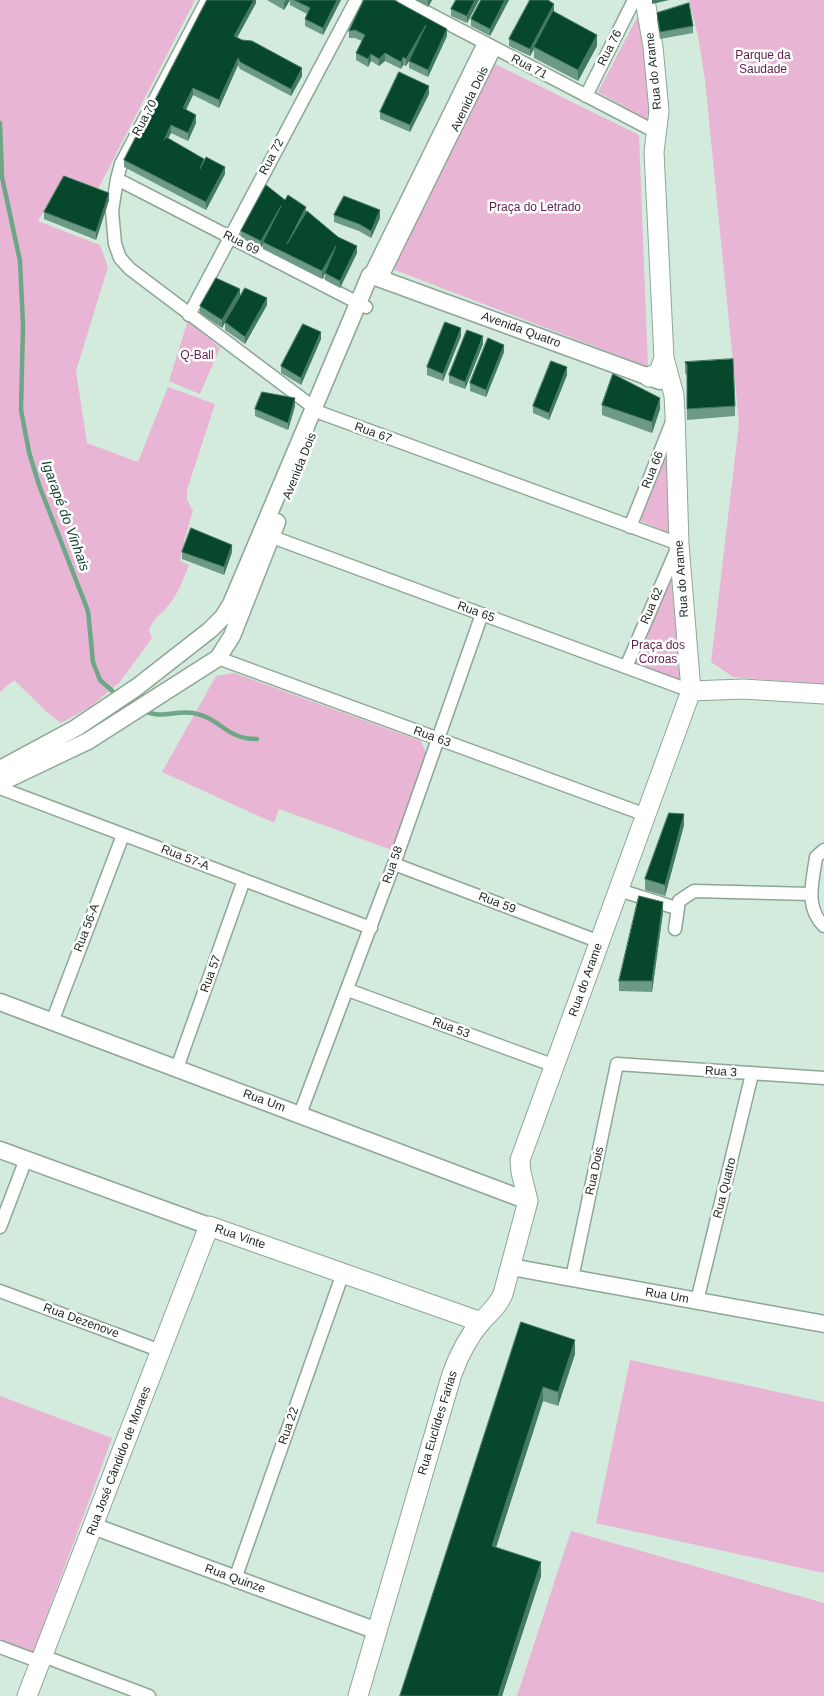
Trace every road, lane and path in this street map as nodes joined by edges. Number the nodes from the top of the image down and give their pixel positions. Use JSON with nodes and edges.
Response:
{"nodes":[{"id":1,"x":207,"y":0,"type":"edge"},
{"id":2,"x":356,"y":0,"type":"edge"},
{"id":3,"x":403,"y":0,"type":"edge"},
{"id":4,"x":634,"y":0,"type":"edge"},
{"id":5,"x":645,"y":0,"type":"edge"},
{"id":6,"x":489,"y":45,"type":"junction"},
{"id":7,"x":586,"y":96,"type":"junction"},
{"id":8,"x":656,"y":132,"type":"junction"},
{"id":9,"x":117,"y":179,"type":"junction"},
{"id":10,"x":229,"y":238,"type":"junction"},
{"id":11,"x":114,"y":244,"type":"joint"},
{"id":12,"x":375,"y":276,"type":"junction"},
{"id":13,"x":362,"y":304,"type":"junction"},
{"id":14,"x":189,"y":315,"type":"junction"},
{"id":15,"x":664,"y":358,"type":"junction"},
{"id":16,"x":648,"y":377,"type":"junction"},
{"id":17,"x":672,"y":386,"type":"junction"},
{"id":18,"x":317,"y":410,"type":"junction"},
{"id":19,"x":675,"y":414,"type":"junction"},
{"id":20,"x":630,"y":526,"type":"junction"},
{"id":21,"x":266,"y":535,"type":"junction"},
{"id":22,"x":679,"y":544,"type":"junction"},
{"id":23,"x":482,"y":614,"type":"junction"},
{"id":24,"x":218,"y":658,"type":"junction"},
{"id":25,"x":626,"y":667,"type":"junction"},
{"id":26,"x":691,"y":691,"type":"junction"},
{"id":27,"x":824,"y":694,"type":"edge"},
{"id":28,"x":437,"y":739,"type":"junction"},
{"id":29,"x":0,"y":768,"type":"edge"},
{"id":30,"x":0,"y":783,"type":"edge"},
{"id":31,"x":0,"y":788,"type":"edge"},
{"id":32,"x":646,"y":815,"type":"junction"},
{"id":33,"x":123,"y":835,"type":"junction"},
{"id":34,"x":824,"y":850,"type":"edge"},
{"id":35,"x":394,"y":864,"type":"junction"},
{"id":36,"x":244,"y":880,"type":"junction"},
{"id":37,"x":619,"y":890,"type":"junction"},
{"id":38,"x":811,"y":894,"type":"junction"},
{"id":39,"x":676,"y":908,"type":"junction"},
{"id":40,"x":824,"y":926,"type":"edge"},
{"id":41,"x":371,"y":928,"type":"junction"},
{"id":42,"x":675,"y":929,"type":"dead end"},
{"id":43,"x":600,"y":942,"type":"junction"},
{"id":44,"x":348,"y":990,"type":"junction"},
{"id":45,"x":0,"y":1002,"type":"edge"},
{"id":46,"x":52,"y":1022,"type":"junction"},
{"id":47,"x":617,"y":1064,"type":"joint"},
{"id":48,"x":555,"y":1066,"type":"junction"},
{"id":49,"x":177,"y":1068,"type":"junction"},
{"id":50,"x":752,"y":1074,"type":"junction"},
{"id":51,"x":824,"y":1078,"type":"edge"},
{"id":52,"x":300,"y":1114,"type":"junction"},
{"id":53,"x":0,"y":1150,"type":"edge"},
{"id":54,"x":26,"y":1159,"type":"junction"},
{"id":55,"x":520,"y":1160,"type":"junction"},
{"id":56,"x":508,"y":1192,"type":"junction"},
{"id":57,"x":528,"y":1200,"type":"junction"},
{"id":58,"x":209,"y":1226,"type":"junction"},
{"id":59,"x":0,"y":1227,"type":"edge"},
{"id":60,"x":511,"y":1267,"type":"junction"},
{"id":61,"x":343,"y":1273,"type":"junction"},
{"id":62,"x":572,"y":1278,"type":"junction"},
{"id":63,"x":0,"y":1291,"type":"edge"},
{"id":64,"x":697,"y":1301,"type":"junction"},
{"id":65,"x":481,"y":1322,"type":"junction"},
{"id":66,"x":824,"y":1324,"type":"edge"},
{"id":67,"x":161,"y":1351,"type":"junction"},
{"id":68,"x":93,"y":1526,"type":"junction"},
{"id":69,"x":235,"y":1579,"type":"junction"},
{"id":70,"x":377,"y":1631,"type":"junction"},
{"id":71,"x":0,"y":1647,"type":"edge"},
{"id":72,"x":42,"y":1659,"type":"junction"},
{"id":73,"x":28,"y":1696,"type":"edge"},
{"id":74,"x":149,"y":1696,"type":"edge"},
{"id":75,"x":358,"y":1696,"type":"edge"}],
"edges":[{"from":1,"to":9,"type":"street","name":"Rua 70"},
{"from":2,"to":10,"type":"street","name":"Rua 72"},
{"from":3,"to":6,"type":"street","name":"Rua 71"},
{"from":4,"to":7,"type":"street","name":"Rua 76"},
{"from":5,"to":8,"type":"main road","name":"Rua do Arame"},
{"from":6,"to":7,"type":"street","name":"Rua 71"},
{"from":6,"to":12,"type":"street","name":"Avenida Dois"},
{"from":7,"to":8,"type":"street","name":"Rua 71"},
{"from":8,"to":15,"type":"main road","name":"Rua do Arame"},
{"from":9,"to":10,"type":"street","name":"Rua 69"},
{"from":9,"to":11,"type":"street","name":"Rua 70"},
{"from":10,"to":13,"type":"street","name":"Rua 69"},
{"from":10,"to":14,"type":"street","name":"Rua 72"},
{"from":11,"to":14,"type":"street","name":"Rua 67"},
{"from":12,"to":13,"type":"street","name":"Avenida Dois"},
{"from":12,"to":16,"type":"street","name":"Avenida Quatro"},
{"from":13,"to":18,"type":"street","name":"Avenida Dois"},
{"from":14,"to":18,"type":"street","name":"Rua 67"},
{"from":15,"to":16,"type":"main road"},
{"from":15,"to":17,"type":"main road","name":"Rua do Arame"},
{"from":16,"to":17,"type":"street","name":"Avenida Quatro"},
{"from":17,"to":19,"type":"main road","name":"Rua do Arame"},
{"from":18,"to":20,"type":"street","name":"Rua 67"},
{"from":18,"to":21,"type":"street","name":"Avenida Dois"},
{"from":19,"to":20,"type":"street","name":"Rua 66"},
{"from":19,"to":22,"type":"main road","name":"Rua do Arame"},
{"from":20,"to":22,"type":"street","name":"Rua 67"},
{"from":21,"to":23,"type":"street","name":"Rua 65"},
{"from":21,"to":24,"type":"street","name":"Avenida Dois"},
{"from":21,"to":29,"type":"street","name":"Avenida Dois"},
{"from":22,"to":25,"type":"street","name":"Rua 62"},
{"from":22,"to":26,"type":"main road","name":"Rua do Arame"},
{"from":23,"to":25,"type":"street","name":"Rua 65"},
{"from":23,"to":28,"type":"street","name":"Rua 58"},
{"from":24,"to":28,"type":"street","name":"Rua 63"},
{"from":24,"to":30,"type":"street","name":"Avenida Dois"},
{"from":25,"to":26,"type":"street","name":"Rua 65"},
{"from":26,"to":27,"type":"main road"},
{"from":26,"to":32,"type":"main road","name":"Rua do Arame"},
{"from":28,"to":32,"type":"street","name":"Rua 63"},
{"from":28,"to":35,"type":"street","name":"Rua 58"},
{"from":31,"to":33,"type":"street","name":"Rua 57-A"},
{"from":32,"to":37,"type":"main road","name":"Rua do Arame"},
{"from":33,"to":36,"type":"street","name":"Rua 57-A"},
{"from":33,"to":46,"type":"street","name":"Rua 56-A"},
{"from":34,"to":38,"type":"street"},
{"from":35,"to":41,"type":"street","name":"Rua 58"},
{"from":35,"to":43,"type":"street","name":"Rua 59"},
{"from":36,"to":41,"type":"street","name":"Rua 57-A"},
{"from":36,"to":49,"type":"street","name":"Rua 57"},
{"from":37,"to":39,"type":"street"},
{"from":37,"to":43,"type":"main road","name":"Rua do Arame"},
{"from":38,"to":39,"type":"street"},
{"from":38,"to":40,"type":"street"},
{"from":39,"to":42,"type":"street"},
{"from":41,"to":44,"type":"street","name":"Rua 58"},
{"from":43,"to":48,"type":"main road","name":"Rua do Arame"},
{"from":44,"to":48,"type":"street","name":"Rua 53"},
{"from":44,"to":52,"type":"street","name":"Rua 58"},
{"from":45,"to":46,"type":"street","name":"Rua Um"},
{"from":46,"to":49,"type":"street","name":"Rua Um"},
{"from":47,"to":50,"type":"street","name":"Rua 3"},
{"from":47,"to":62,"type":"street","name":"Rua Dois"},
{"from":48,"to":55,"type":"main road","name":"Rua do Arame"},
{"from":49,"to":52,"type":"street","name":"Rua Um"},
{"from":50,"to":51,"type":"street","name":"Rua 3"},
{"from":50,"to":64,"type":"street","name":"Rua Quatro"},
{"from":52,"to":56,"type":"street","name":"Rua Um"},
{"from":53,"to":54,"type":"street","name":"Rua Vinte"},
{"from":54,"to":58,"type":"street","name":"Rua Vinte"},
{"from":54,"to":59,"type":"street"},
{"from":55,"to":56,"type":"street"},
{"from":55,"to":57,"type":"main road","name":"Rua Euclídes Farias"},
{"from":56,"to":57,"type":"street","name":"Rua Um"},
{"from":57,"to":60,"type":"main road","name":"Rua Euclídes Farias"},
{"from":58,"to":61,"type":"main road","name":"Rua Vinte"},
{"from":58,"to":67,"type":"main road","name":"Rua José Cândido de Moraes"},
{"from":60,"to":62,"type":"street","name":"Rua Um"},
{"from":60,"to":65,"type":"main road","name":"Rua Euclídes Farias"},
{"from":61,"to":65,"type":"main road","name":"Rua Vinte"},
{"from":61,"to":69,"type":"street","name":"Rua 22"},
{"from":62,"to":64,"type":"street","name":"Rua Um"},
{"from":63,"to":67,"type":"street","name":"Rua Dezenove"},
{"from":64,"to":66,"type":"street","name":"Rua Um"},
{"from":65,"to":70,"type":"main road","name":"Rua Euclídes Farias"},
{"from":67,"to":68,"type":"main road","name":"Rua José Cândido de Moraes"},
{"from":68,"to":69,"type":"street","name":"Rua Quinze"},
{"from":68,"to":72,"type":"main road","name":"Rua José Cândido de Moraes"},
{"from":69,"to":70,"type":"street","name":"Rua Quinze"},
{"from":70,"to":75,"type":"main road","name":"Rua Euclídes Farias"},
{"from":71,"to":72,"type":"street"},
{"from":72,"to":73,"type":"main road","name":"Rua José Cândido de Moraes"},
{"from":72,"to":74,"type":"street"}]}
